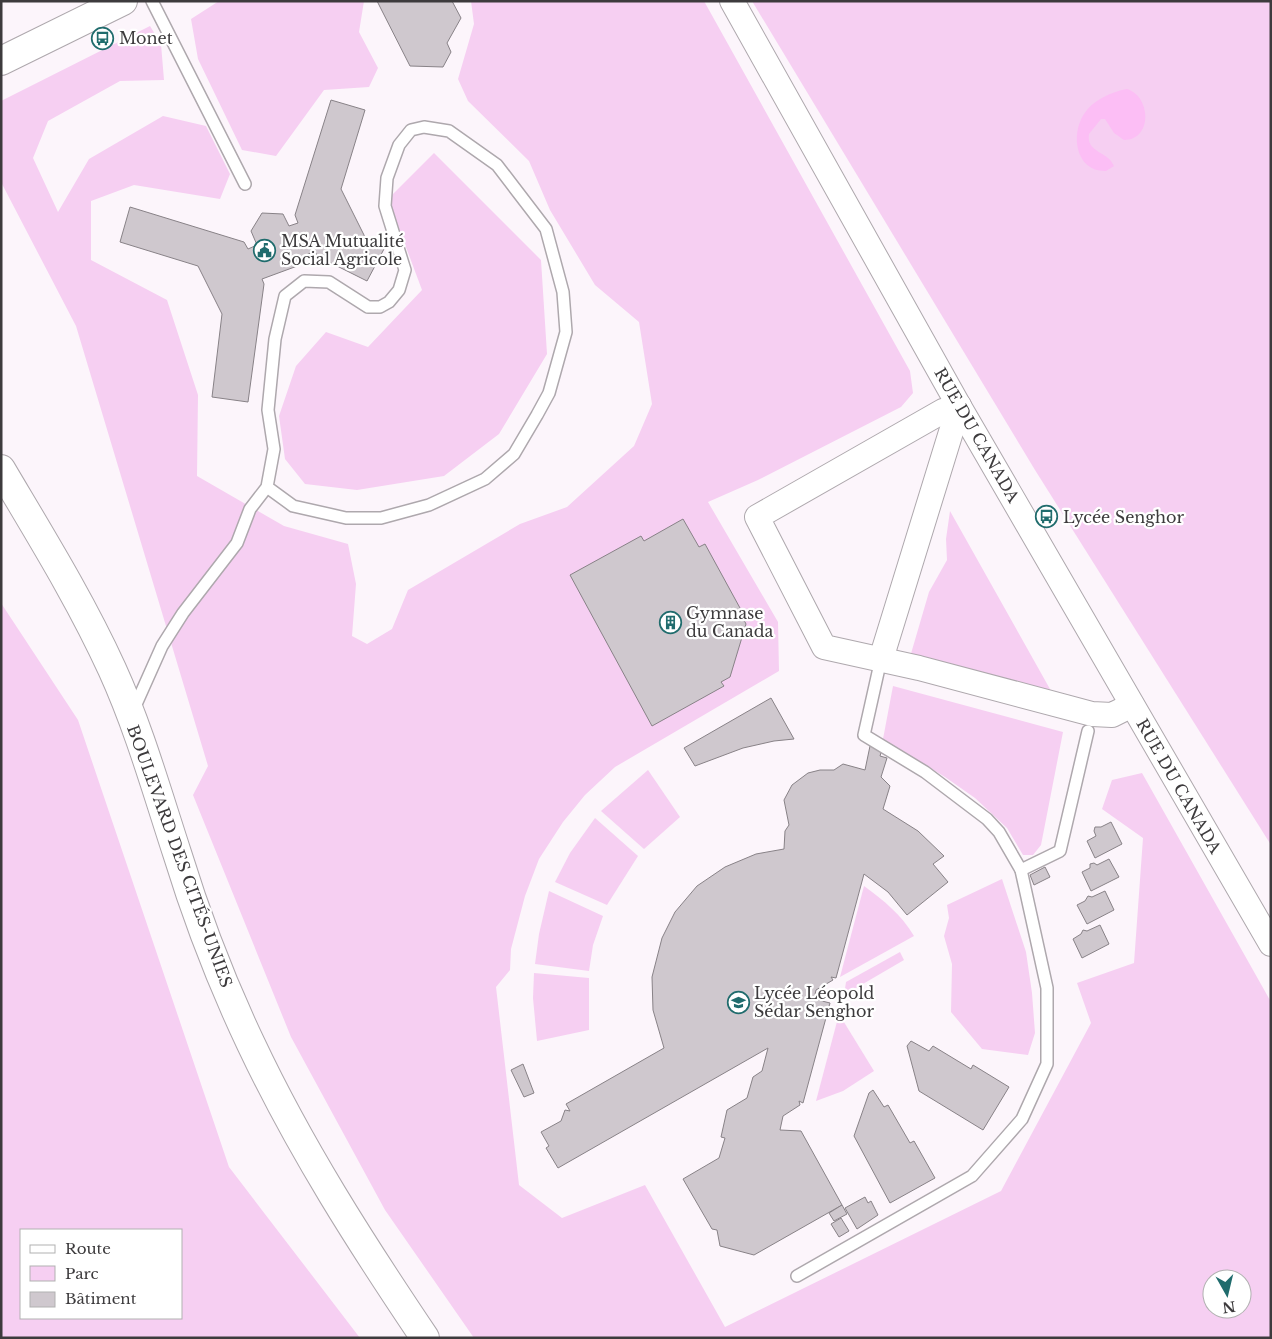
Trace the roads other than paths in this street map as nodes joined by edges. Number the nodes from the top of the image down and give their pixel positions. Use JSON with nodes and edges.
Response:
{"nodes":[{"id":1,"x":122,"y":1,"type":"edge"},
{"id":2,"x":152,"y":1,"type":"edge"},
{"id":3,"x":732,"y":1,"type":"edge"},
{"id":4,"x":1,"y":61,"type":"edge"},
{"id":5,"x":245,"y":184,"type":"dead end"},
{"id":6,"x":959,"y":406,"type":"junction"},
{"id":7,"x":1,"y":468,"type":"edge"},
{"id":8,"x":1,"y":480,"type":"edge"},
{"id":9,"x":267,"y":487,"type":"junction"},
{"id":10,"x":19,"y":500,"type":"junction"},
{"id":11,"x":881,"y":659,"type":"junction"},
{"id":12,"x":1132,"y":704,"type":"junction"},
{"id":13,"x":131,"y":717,"type":"junction"},
{"id":14,"x":1088,"y":731,"type":"dead end"},
{"id":15,"x":1021,"y":870,"type":"junction"},
{"id":16,"x":1271,"y":944,"type":"edge"},
{"id":17,"x":797,"y":1276,"type":"dead end"},
{"id":18,"x":425,"y":1338,"type":"edge"}],
"edges":[{"from":1,"to":4,"type":"main road"},
{"from":2,"to":5,"type":"lane"},
{"from":3,"to":6,"type":"street","name":"RUE DU CANADA"},
{"from":6,"to":11,"type":"street"},
{"from":6,"to":11,"type":"street"},
{"from":6,"to":12,"type":"street","name":"RUE DU CANADA"},
{"from":7,"to":10,"type":"main road","name":"BOULEVARD DES CITÉS-UNIES"},
{"from":8,"to":10,"type":"main road","name":"BOULEVARD DES CITÉS-UNIES"},
{"from":9,"to":9,"type":"lane"},
{"from":9,"to":13,"type":"lane"},
{"from":10,"to":13,"type":"main road","name":"BOULEVARD DES CITÉS-UNIES"},
{"from":11,"to":12,"type":"street"},
{"from":11,"to":15,"type":"lane"},
{"from":12,"to":16,"type":"street","name":"RUE DU CANADA"},
{"from":13,"to":18,"type":"main road","name":"BOULEVARD DES CITÉS-UNIES"},
{"from":14,"to":15,"type":"lane"},
{"from":15,"to":17,"type":"lane"}]}
